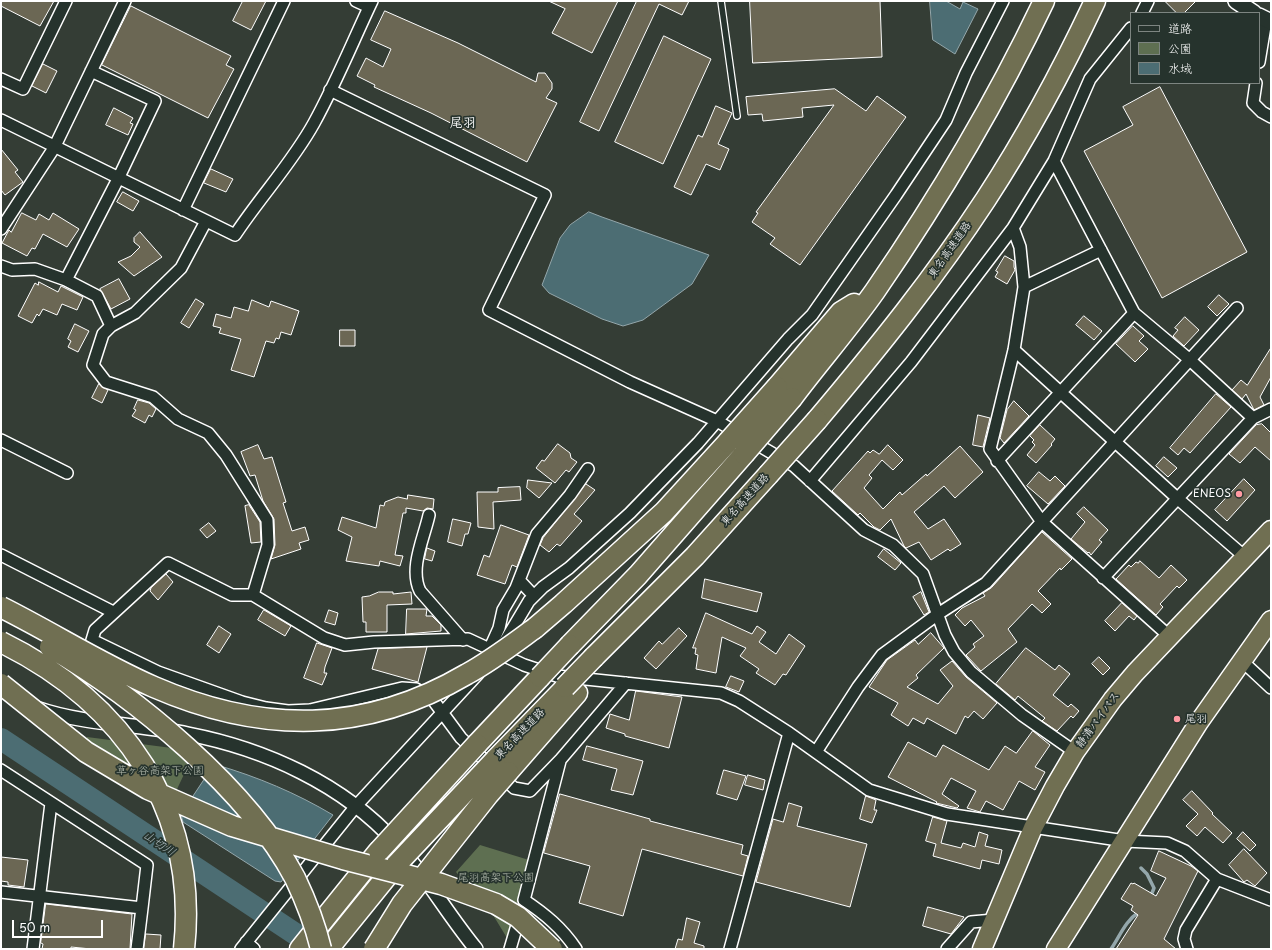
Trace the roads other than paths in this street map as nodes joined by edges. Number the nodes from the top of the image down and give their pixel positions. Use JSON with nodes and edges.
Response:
{"nodes":[{"id":1,"x":66,"y":1,"type":"edge"},
{"id":2,"x":125,"y":1,"type":"edge"},
{"id":3,"x":284,"y":1,"type":"edge"},
{"id":4,"x":356,"y":1,"type":"edge"},
{"id":5,"x":721,"y":1,"type":"edge"},
{"id":6,"x":1003,"y":1,"type":"edge"},
{"id":7,"x":1044,"y":1,"type":"edge"},
{"id":8,"x":1095,"y":1,"type":"edge"},
{"id":9,"x":1148,"y":1,"type":"edge"},
{"id":10,"x":1236,"y":1,"type":"edge"},
{"id":11,"x":370,"y":4,"type":"edge"},
{"id":12,"x":1142,"y":12,"type":"edge"},
{"id":13,"x":1253,"y":12,"type":"edge"},
{"id":14,"x":1263,"y":18,"type":"edge"},
{"id":15,"x":1130,"y":29,"type":"edge"},
{"id":16,"x":1260,"y":51,"type":"edge"},
{"id":17,"x":91,"y":71,"type":"junction"},
{"id":18,"x":1,"y":79,"type":"edge"},
{"id":19,"x":1256,"y":84,"type":"edge"},
{"id":20,"x":330,"y":90,"type":"junction"},
{"id":21,"x":736,"y":116,"type":"dead end"},
{"id":22,"x":1271,"y":117,"type":"edge"},
{"id":23,"x":1,"y":120,"type":"edge"},
{"id":24,"x":54,"y":148,"type":"junction"},
{"id":25,"x":1054,"y":161,"type":"junction"},
{"id":26,"x":118,"y":179,"type":"junction"},
{"id":27,"x":183,"y":210,"type":"junction"},
{"id":28,"x":206,"y":221,"type":"junction"},
{"id":29,"x":1013,"y":228,"type":"junction"},
{"id":30,"x":1,"y":229,"type":"edge"},
{"id":31,"x":1101,"y":250,"type":"junction"},
{"id":32,"x":1,"y":266,"type":"edge"},
{"id":33,"x":66,"y":280,"type":"junction"},
{"id":34,"x":1024,"y":288,"type":"junction"},
{"id":35,"x":1237,"y":308,"type":"dead end"},
{"id":36,"x":1134,"y":313,"type":"junction"},
{"id":37,"x":111,"y":326,"type":"junction"},
{"id":38,"x":1014,"y":350,"type":"junction"},
{"id":39,"x":1190,"y":360,"type":"junction"},
{"id":40,"x":1062,"y":392,"type":"junction"},
{"id":41,"x":1271,"y":409,"type":"edge"},
{"id":42,"x":1253,"y":418,"type":"junction"},
{"id":43,"x":717,"y":421,"type":"junction"},
{"id":44,"x":1,"y":440,"type":"edge"},
{"id":45,"x":1116,"y":442,"type":"junction"},
{"id":46,"x":736,"y":448,"type":"junction"},
{"id":47,"x":998,"y":461,"type":"junction"},
{"id":48,"x":588,"y":469,"type":"dead end"},
{"id":49,"x":67,"y":473,"type":"dead end"},
{"id":50,"x":810,"y":482,"type":"junction"},
{"id":51,"x":1177,"y":498,"type":"junction"},
{"id":52,"x":429,"y":515,"type":"dead end"},
{"id":53,"x":1042,"y":522,"type":"junction"},
{"id":54,"x":1271,"y":530,"type":"edge"},
{"id":55,"x":1,"y":555,"type":"edge"},
{"id":56,"x":1245,"y":557,"type":"junction"},
{"id":57,"x":1103,"y":578,"type":"junction"},
{"id":58,"x":519,"y":580,"type":"junction"},
{"id":59,"x":253,"y":595,"type":"junction"},
{"id":60,"x":534,"y":596,"type":"junction"},
{"id":61,"x":1,"y":607,"type":"edge"},
{"id":62,"x":113,"y":612,"type":"junction"},
{"id":63,"x":938,"y":614,"type":"junction"},
{"id":64,"x":1,"y":620,"type":"edge"},
{"id":65,"x":1271,"y":620,"type":"edge"},
{"id":66,"x":1169,"y":636,"type":"junction"},
{"id":67,"x":463,"y":640,"type":"junction"},
{"id":68,"x":1,"y":642,"type":"edge"},
{"id":69,"x":494,"y":650,"type":"junction"},
{"id":70,"x":1241,"y":660,"type":"junction"},
{"id":71,"x":626,"y":683,"type":"junction"},
{"id":72,"x":1,"y":684,"type":"edge"},
{"id":73,"x":1271,"y":688,"type":"edge"},
{"id":74,"x":1,"y":695,"type":"edge"},
{"id":75,"x":442,"y":713,"type":"junction"},
{"id":76,"x":789,"y":732,"type":"junction"},
{"id":77,"x":816,"y":752,"type":"junction"},
{"id":78,"x":1075,"y":752,"type":"junction"},
{"id":79,"x":561,"y":759,"type":"junction"},
{"id":80,"x":501,"y":766,"type":"junction"},
{"id":81,"x":1,"y":770,"type":"edge"},
{"id":82,"x":51,"y":803,"type":"junction"},
{"id":83,"x":356,"y":806,"type":"junction"},
{"id":84,"x":1034,"y":828,"type":"junction"},
{"id":85,"x":1125,"y":841,"type":"junction"},
{"id":86,"x":1217,"y":879,"type":"junction"},
{"id":87,"x":1,"y":892,"type":"edge"},
{"id":88,"x":40,"y":897,"type":"junction"},
{"id":89,"x":524,"y":900,"type":"junction"},
{"id":90,"x":1271,"y":900,"type":"edge"},
{"id":91,"x":142,"y":908,"type":"junction"},
{"id":92,"x":994,"y":920,"type":"junction"},
{"id":93,"x":247,"y":947,"type":"edge"},
{"id":94,"x":33,"y":949,"type":"edge"},
{"id":95,"x":137,"y":949,"type":"edge"},
{"id":96,"x":184,"y":949,"type":"edge"},
{"id":97,"x":300,"y":949,"type":"edge"},
{"id":98,"x":321,"y":949,"type":"edge"},
{"id":99,"x":328,"y":949,"type":"edge"},
{"id":100,"x":374,"y":949,"type":"edge"},
{"id":101,"x":476,"y":949,"type":"edge"},
{"id":102,"x":510,"y":949,"type":"edge"},
{"id":103,"x":552,"y":949,"type":"edge"},
{"id":104,"x":576,"y":949,"type":"edge"},
{"id":105,"x":730,"y":949,"type":"edge"},
{"id":106,"x":947,"y":949,"type":"edge"},
{"id":107,"x":982,"y":949,"type":"edge"},
{"id":108,"x":1056,"y":949,"type":"edge"},
{"id":109,"x":1187,"y":949,"type":"edge"}],
"edges":[{"from":1,"to":18,"type":"street"},
{"from":2,"to":17,"type":"street"},
{"from":3,"to":27,"type":"street"},
{"from":4,"to":11,"type":"street"},
{"from":5,"to":21,"type":"lane"},
{"from":6,"to":43,"type":"street"},
{"from":7,"to":46,"type":"highway","bridge":true},
{"from":8,"to":80,"type":"highway","name":"東名高速道路","bridge":true},
{"from":9,"to":12,"type":"street"},
{"from":10,"to":13,"type":"main road"},
{"from":11,"to":20,"type":"street"},
{"from":14,"to":16,"type":"street"},
{"from":15,"to":25,"type":"street"},
{"from":17,"to":24,"type":"street"},
{"from":17,"to":26,"type":"street"},
{"from":19,"to":22,"type":"street"},
{"from":20,"to":28,"type":"street"},
{"from":20,"to":43,"type":"street"},
{"from":23,"to":24,"type":"street"},
{"from":24,"to":26,"type":"street"},
{"from":24,"to":30,"type":"street"},
{"from":25,"to":29,"type":"street"},
{"from":25,"to":31,"type":"street"},
{"from":26,"to":27,"type":"street"},
{"from":26,"to":33,"type":"street"},
{"from":27,"to":28,"type":"street"},
{"from":28,"to":37,"type":"street"},
{"from":29,"to":34,"type":"street"},
{"from":29,"to":50,"type":"street"},
{"from":31,"to":34,"type":"street"},
{"from":31,"to":36,"type":"street"},
{"from":32,"to":33,"type":"street"},
{"from":33,"to":37,"type":"street"},
{"from":34,"to":38,"type":"street"},
{"from":35,"to":39,"type":"street"},
{"from":36,"to":39,"type":"street"},
{"from":36,"to":40,"type":"street"},
{"from":37,"to":59,"type":"street"},
{"from":38,"to":40,"type":"street"},
{"from":38,"to":47,"type":"street"},
{"from":39,"to":42,"type":"street"},
{"from":39,"to":45,"type":"street"},
{"from":40,"to":45,"type":"street"},
{"from":40,"to":47,"type":"street"},
{"from":41,"to":42,"type":"street"},
{"from":42,"to":51,"type":"street"},
{"from":43,"to":50,"type":"street"},
{"from":43,"to":60,"type":"street"},
{"from":44,"to":49,"type":"street"},
{"from":45,"to":51,"type":"street"},
{"from":45,"to":53,"type":"street"},
{"from":46,"to":61,"type":"highway","bridge":true},
{"from":46,"to":97,"type":"highway","bridge":true},
{"from":47,"to":53,"type":"street"},
{"from":48,"to":58,"type":"street"},
{"from":50,"to":63,"type":"street"},
{"from":51,"to":56,"type":"street"},
{"from":51,"to":57,"type":"street"},
{"from":52,"to":67,"type":"street"},
{"from":53,"to":57,"type":"street"},
{"from":53,"to":63,"type":"street"},
{"from":54,"to":56,"type":"highway","name":"静清バイパス"},
{"from":55,"to":62,"type":"street"},
{"from":56,"to":66,"type":"highway","name":"静清バイパス"},
{"from":57,"to":66,"type":"street"},
{"from":58,"to":60,"type":"street"},
{"from":58,"to":69,"type":"street"},
{"from":59,"to":62,"type":"street"},
{"from":59,"to":67,"type":"street"},
{"from":60,"to":69,"type":"street"},
{"from":62,"to":75,"type":"street"},
{"from":63,"to":77,"type":"street"},
{"from":63,"to":78,"type":"street"},
{"from":64,"to":98,"type":"highway","bridge":true},
{"from":65,"to":70,"type":"highway"},
{"from":66,"to":78,"type":"highway","name":"静清バイパス"},
{"from":67,"to":69,"type":"street"},
{"from":68,"to":96,"type":"highway","bridge":true},
{"from":69,"to":71,"type":"street"},
{"from":69,"to":75,"type":"street"},
{"from":70,"to":73,"type":"street"},
{"from":70,"to":85,"type":"highway"},
{"from":71,"to":76,"type":"street"},
{"from":71,"to":79,"type":"street"},
{"from":72,"to":103,"type":"highway","bridge":true},
{"from":74,"to":83,"type":"street"},
{"from":75,"to":79,"type":"street"},
{"from":75,"to":83,"type":"street"},
{"from":76,"to":77,"type":"street"},
{"from":76,"to":105,"type":"street"},
{"from":77,"to":84,"type":"street"},
{"from":78,"to":84,"type":"highway","name":"静清バイパス"},
{"from":79,"to":89,"type":"street"},
{"from":80,"to":99,"type":"highway","name":"東名高速道路","bridge":true},
{"from":80,"to":100,"type":"highway","bridge":true},
{"from":81,"to":82,"type":"street"},
{"from":82,"to":88,"type":"street"},
{"from":82,"to":91,"type":"street"},
{"from":83,"to":93,"type":"street"},
{"from":83,"to":101,"type":"street"},
{"from":84,"to":85,"type":"street"},
{"from":84,"to":92,"type":"highway","name":"静清バイパス"},
{"from":85,"to":86,"type":"street"},
{"from":85,"to":108,"type":"highway"},
{"from":86,"to":90,"type":"street"},
{"from":86,"to":109,"type":"street"},
{"from":87,"to":88,"type":"street"},
{"from":88,"to":91,"type":"street"},
{"from":88,"to":94,"type":"street"},
{"from":89,"to":102,"type":"street"},
{"from":89,"to":104,"type":"street"},
{"from":91,"to":95,"type":"street"},
{"from":92,"to":106,"type":"street"},
{"from":92,"to":107,"type":"highway","name":"静清バイパス"}]}
